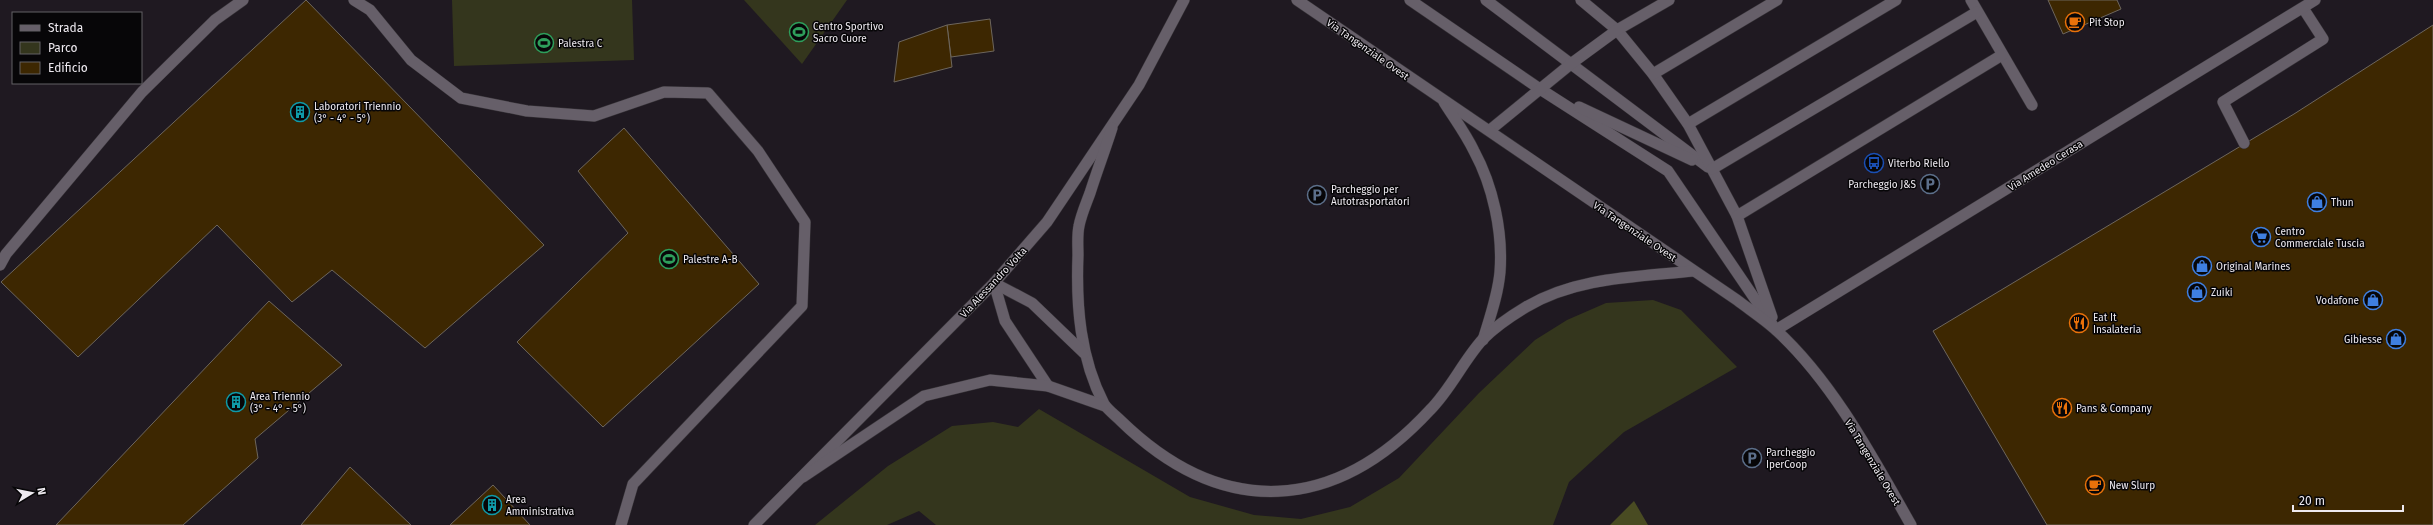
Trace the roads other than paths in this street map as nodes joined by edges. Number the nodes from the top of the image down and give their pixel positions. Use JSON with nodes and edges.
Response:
{"nodes":[{"id":1,"x":243,"y":0,"type":"edge"},
{"id":2,"x":354,"y":0,"type":"edge"},
{"id":3,"x":1184,"y":0,"type":"edge"},
{"id":4,"x":1297,"y":0,"type":"edge"},
{"id":5,"x":1410,"y":0,"type":"edge"},
{"id":6,"x":1486,"y":0,"type":"edge"},
{"id":7,"x":1669,"y":0,"type":"edge"},
{"id":8,"x":1776,"y":0,"type":"edge"},
{"id":9,"x":1896,"y":0,"type":"edge"},
{"id":10,"x":1970,"y":0,"type":"edge"},
{"id":11,"x":2315,"y":0,"type":"edge"},
{"id":12,"x":1587,"y":2,"type":"edge"},
{"id":13,"x":2303,"y":8,"type":"junction"},
{"id":14,"x":1977,"y":12,"type":"junction"},
{"id":15,"x":1617,"y":30,"type":"junction"},
{"id":16,"x":2002,"y":55,"type":"junction"},
{"id":17,"x":1572,"y":63,"type":"junction"},
{"id":18,"x":1653,"y":74,"type":"junction"},
{"id":19,"x":1540,"y":89,"type":"junction"},
{"id":20,"x":1443,"y":100,"type":"junction"},
{"id":21,"x":2032,"y":104,"type":"dead end"},
{"id":22,"x":1688,"y":124,"type":"junction"},
{"id":23,"x":1112,"y":128,"type":"junction"},
{"id":24,"x":1490,"y":130,"type":"junction"},
{"id":25,"x":2244,"y":143,"type":"dead end"},
{"id":26,"x":1712,"y":169,"type":"junction"},
{"id":27,"x":1737,"y":216,"type":"junction"},
{"id":28,"x":0,"y":265,"type":"edge"},
{"id":29,"x":1693,"y":271,"type":"junction"},
{"id":30,"x":994,"y":283,"type":"junction"},
{"id":31,"x":1776,"y":330,"type":"junction"},
{"id":32,"x":1483,"y":340,"type":"junction"},
{"id":33,"x":1084,"y":353,"type":"junction"},
{"id":34,"x":1048,"y":386,"type":"junction"},
{"id":35,"x":1105,"y":406,"type":"junction"},
{"id":36,"x":803,"y":477,"type":"junction"},
{"id":37,"x":621,"y":525,"type":"edge"},
{"id":38,"x":754,"y":525,"type":"edge"},
{"id":39,"x":1911,"y":525,"type":"edge"}],
"edges":[{"from":1,"to":28,"type":"main road"},
{"from":2,"to":37,"type":"main road"},
{"from":3,"to":23,"type":"main road","name":"Via Alessandro Volta"},
{"from":4,"to":20,"type":"main road","name":"Via Tangenziale Ovest"},
{"from":5,"to":19,"type":"main road"},
{"from":6,"to":17,"type":"main road"},
{"from":7,"to":15,"type":"main road"},
{"from":8,"to":18,"type":"main road"},
{"from":9,"to":22,"type":"main road"},
{"from":10,"to":14,"type":"main road"},
{"from":11,"to":13,"type":"main road","name":"Via Amedeo Cerasa"},
{"from":12,"to":15,"type":"main road"},
{"from":13,"to":25,"type":"main road"},
{"from":13,"to":31,"type":"main road","name":"Via Amedeo Cerasa"},
{"from":14,"to":16,"type":"main road"},
{"from":14,"to":26,"type":"main road"},
{"from":15,"to":17,"type":"main road"},
{"from":15,"to":18,"type":"main road"},
{"from":16,"to":21,"type":"main road"},
{"from":16,"to":27,"type":"main road"},
{"from":17,"to":19,"type":"main road"},
{"from":17,"to":26,"type":"main road"},
{"from":18,"to":22,"type":"main road"},
{"from":19,"to":24,"type":"main road"},
{"from":19,"to":26,"type":"main road"},
{"from":19,"to":31,"type":"main road"},
{"from":20,"to":24,"type":"main road","name":"Via Tangenziale Ovest"},
{"from":20,"to":32,"type":"main road"},
{"from":22,"to":26,"type":"main road"},
{"from":23,"to":30,"type":"main road","name":"Via Alessandro Volta"},
{"from":23,"to":33,"type":"main road"},
{"from":24,"to":29,"type":"main road","name":"Via Tangenziale Ovest"},
{"from":26,"to":27,"type":"main road"},
{"from":27,"to":31,"type":"main road"},
{"from":29,"to":31,"type":"main road","name":"Via Tangenziale Ovest"},
{"from":29,"to":32,"type":"main road"},
{"from":30,"to":33,"type":"main road"},
{"from":30,"to":34,"type":"main road"},
{"from":30,"to":36,"type":"main road","name":"Via Alessandro Volta"},
{"from":31,"to":39,"type":"main road","name":"Via Tangenziale Ovest"},
{"from":32,"to":35,"type":"main road"},
{"from":33,"to":35,"type":"main road"},
{"from":34,"to":35,"type":"main road"},
{"from":34,"to":36,"type":"main road"},
{"from":36,"to":38,"type":"main road","name":"Via Alessandro Volta"}]}
